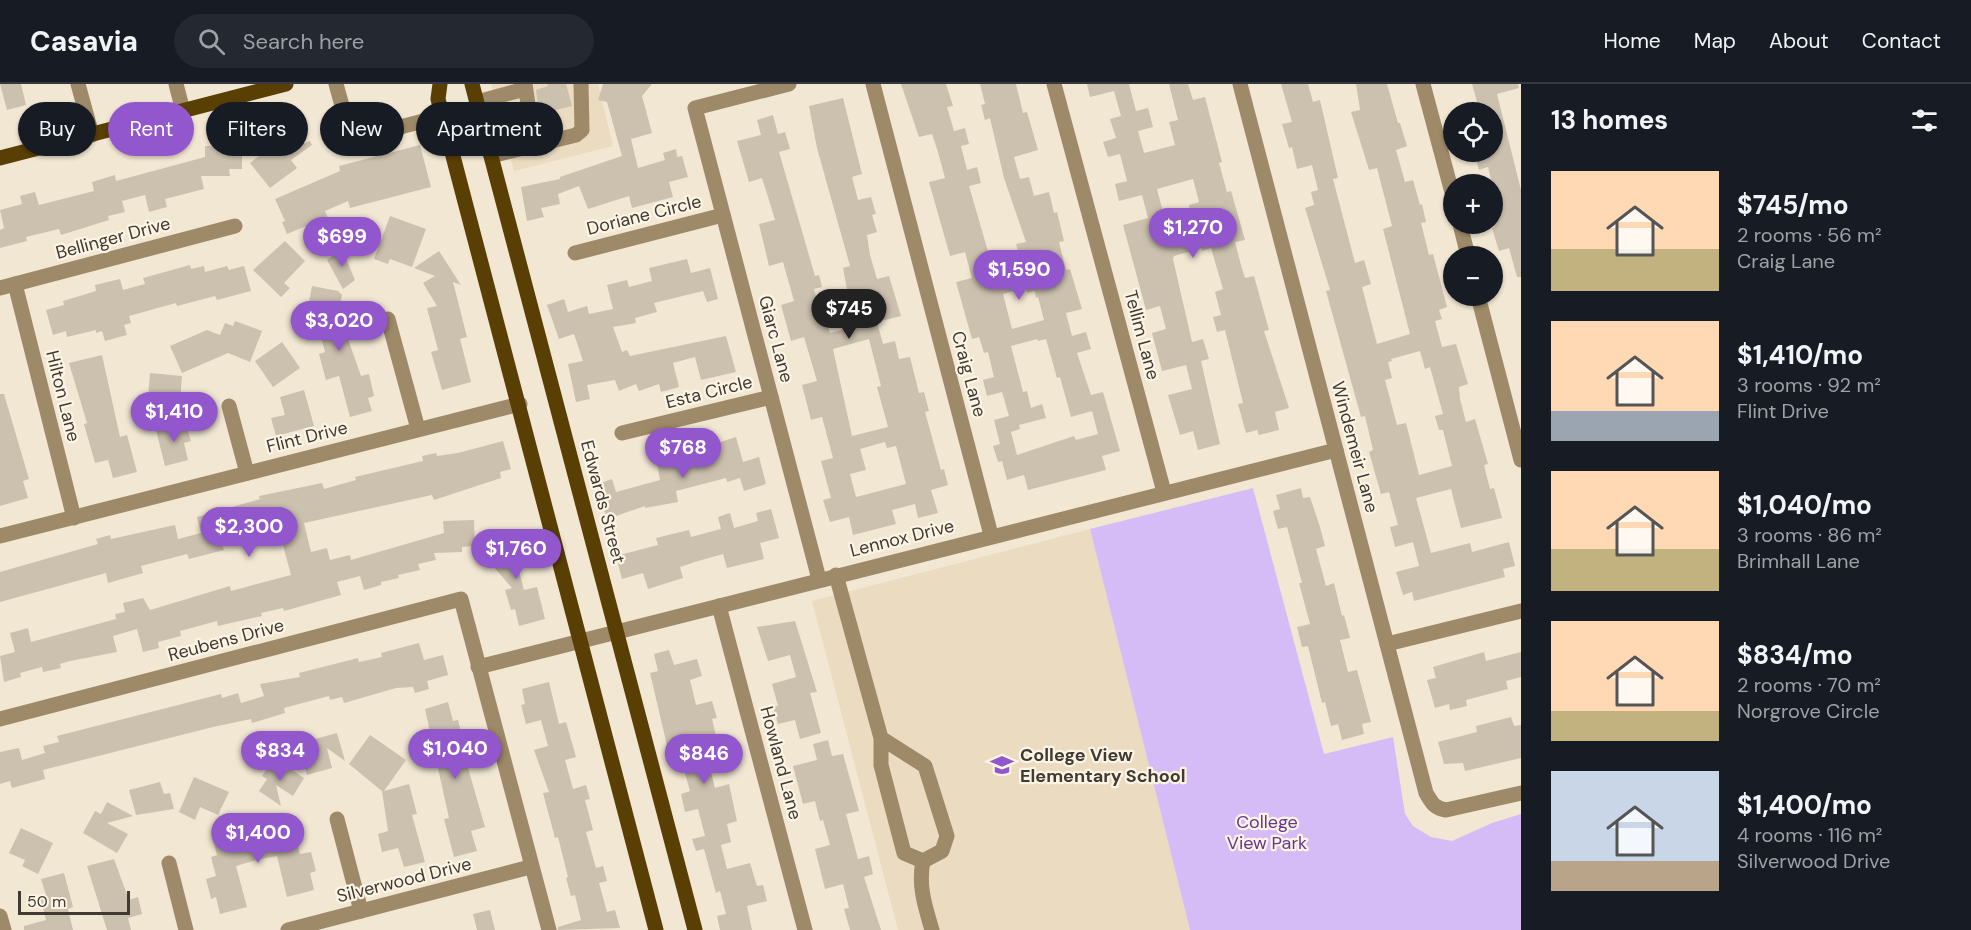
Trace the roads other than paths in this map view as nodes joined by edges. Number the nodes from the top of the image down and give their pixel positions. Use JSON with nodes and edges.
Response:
{"nodes":[{"id":1,"x":78,"y":84,"type":"edge"},
{"id":2,"x":176,"y":84,"type":"edge"},
{"id":3,"x":286,"y":84,"type":"edge"},
{"id":4,"x":336,"y":84,"type":"edge"},
{"id":5,"x":440,"y":84,"type":"edge"},
{"id":6,"x":472,"y":84,"type":"edge"},
{"id":7,"x":581,"y":84,"type":"edge"},
{"id":8,"x":789,"y":84,"type":"edge"},
{"id":9,"x":873,"y":84,"type":"edge"},
{"id":10,"x":1054,"y":84,"type":"edge"},
{"id":11,"x":1240,"y":84,"type":"edge"},
{"id":12,"x":1423,"y":84,"type":"edge"},
{"id":13,"x":525,"y":86,"type":"edge"},
{"id":14,"x":83,"y":102,"type":"edge"},
{"id":15,"x":181,"y":102,"type":"edge"},
{"id":16,"x":439,"y":102,"type":"edge"},
{"id":17,"x":477,"y":102,"type":"joint"},
{"id":18,"x":527,"y":102,"type":"edge"},
{"id":19,"x":194,"y":108,"type":"edge"},
{"id":20,"x":416,"y":123,"type":"edge"},
{"id":21,"x":563,"y":138,"type":"edge"},
{"id":22,"x":18,"y":154,"type":"edge"},
{"id":23,"x":454,"y":156,"type":"edge"},
{"id":24,"x":491,"y":156,"type":"edge"},
{"id":25,"x":0,"y":158,"type":"edge"},
{"id":26,"x":1447,"y":174,"type":"edge"},
{"id":27,"x":723,"y":214,"type":"junction"},
{"id":28,"x":235,"y":226,"type":"dead end"},
{"id":29,"x":575,"y":253,"type":"dead end"},
{"id":30,"x":7,"y":286,"type":"edge"},
{"id":31,"x":1481,"y":306,"type":"edge"},
{"id":32,"x":388,"y":319,"type":"dead end"},
{"id":33,"x":771,"y":397,"type":"junction"},
{"id":34,"x":520,"y":404,"type":"junction"},
{"id":35,"x":229,"y":406,"type":"dead end"},
{"id":36,"x":418,"y":429,"type":"junction"},
{"id":37,"x":622,"y":434,"type":"dead end"},
{"id":38,"x":1336,"y":450,"type":"junction"},
{"id":39,"x":1521,"y":460,"type":"edge"},
{"id":40,"x":247,"y":472,"type":"junction"},
{"id":41,"x":1164,"y":492,"type":"junction"},
{"id":42,"x":74,"y":518,"type":"junction"},
{"id":43,"x":991,"y":535,"type":"junction"},
{"id":44,"x":0,"y":536,"type":"edge"},
{"id":45,"x":836,"y":575,"type":"junction"},
{"id":46,"x":819,"y":579,"type":"junction"},
{"id":47,"x":719,"y":606,"type":"junction"},
{"id":48,"x":1521,"y":611,"type":"edge"},
{"id":49,"x":617,"y":632,"type":"junction"},
{"id":50,"x":581,"y":642,"type":"junction"},
{"id":51,"x":1387,"y":644,"type":"junction"},
{"id":52,"x":478,"y":667,"type":"junction"},
{"id":53,"x":0,"y":719,"type":"edge"},
{"id":54,"x":881,"y":738,"type":"junction"},
{"id":55,"x":1521,"y":794,"type":"edge"},
{"id":56,"x":337,"y":819,"type":"dead end"},
{"id":57,"x":923,"y":861,"type":"junction"},
{"id":58,"x":169,"y":862,"type":"dead end"},
{"id":59,"x":530,"y":867,"type":"junction"},
{"id":60,"x":361,"y":911,"type":"junction"},
{"id":61,"x":0,"y":916,"type":"edge"},
{"id":62,"x":4,"y":930,"type":"edge"},
{"id":63,"x":186,"y":930,"type":"edge"},
{"id":64,"x":288,"y":930,"type":"edge"},
{"id":65,"x":549,"y":930,"type":"edge"},
{"id":66,"x":656,"y":930,"type":"edge"},
{"id":67,"x":695,"y":930,"type":"edge"},
{"id":68,"x":805,"y":930,"type":"edge"},
{"id":69,"x":932,"y":930,"type":"edge"}],
"edges":[{"from":1,"to":14,"type":"street"},
{"from":2,"to":15,"type":"street"},
{"from":3,"to":19,"type":"main road"},
{"from":4,"to":20,"type":"street"},
{"from":5,"to":16,"type":"main road"},
{"from":6,"to":17,"type":"main road","name":"Edwards Street"},
{"from":7,"to":21,"type":"street"},
{"from":8,"to":27,"type":"street","name":"Giarc Lane"},
{"from":9,"to":43,"type":"street","name":"Craig Lane"},
{"from":10,"to":41,"type":"street","name":"Tellim Lane"},
{"from":11,"to":38,"type":"street","name":"Windemeir Lane"},
{"from":12,"to":26,"type":"street"},
{"from":13,"to":17,"type":"street"},
{"from":13,"to":18,"type":"street"},
{"from":22,"to":25,"type":"main road"},
{"from":23,"to":34,"type":"main road"},
{"from":24,"to":49,"type":"main road","name":"Edwards Street"},
{"from":27,"to":29,"type":"street","name":"Doriane Circle"},
{"from":27,"to":33,"type":"street","name":"Giarc Lane"},
{"from":28,"to":30,"type":"street","name":"Bellinger Drive"},
{"from":30,"to":42,"type":"street","name":"Hilton Lane"},
{"from":31,"to":39,"type":"street"},
{"from":32,"to":36,"type":"street"},
{"from":33,"to":37,"type":"street","name":"Esta Circle"},
{"from":33,"to":46,"type":"street","name":"Giarc Lane"},
{"from":34,"to":36,"type":"street","name":"Flint Drive"},
{"from":34,"to":50,"type":"main road"},
{"from":35,"to":40,"type":"street"},
{"from":36,"to":40,"type":"street","name":"Flint Drive"},
{"from":38,"to":41,"type":"street","name":"Lennox Drive"},
{"from":38,"to":51,"type":"street","name":"Windemeir Lane"},
{"from":40,"to":42,"type":"street","name":"Flint Drive"},
{"from":41,"to":43,"type":"street","name":"Lennox Drive"},
{"from":42,"to":44,"type":"street","name":"Flint Drive"},
{"from":43,"to":45,"type":"street","name":"Lennox Drive"},
{"from":45,"to":46,"type":"street","name":"Lennox Drive"},
{"from":45,"to":54,"type":"street"},
{"from":46,"to":47,"type":"street","name":"Lennox Drive"},
{"from":47,"to":49,"type":"street","name":"Lennox Drive"},
{"from":47,"to":68,"type":"street","name":"Howland Lane"},
{"from":48,"to":51,"type":"street"},
{"from":49,"to":50,"type":"street","name":"Lennox Drive"},
{"from":49,"to":67,"type":"main road","name":"Edwards Street"},
{"from":50,"to":52,"type":"street","name":"Lennox Drive"},
{"from":50,"to":66,"type":"main road"},
{"from":51,"to":55,"type":"street","name":"Windemeir Lane"},
{"from":52,"to":53,"type":"street","name":"Reubens Drive"},
{"from":52,"to":59,"type":"street"},
{"from":54,"to":57,"type":"street"},
{"from":54,"to":57,"type":"street"},
{"from":56,"to":60,"type":"street"},
{"from":57,"to":69,"type":"street"},
{"from":58,"to":63,"type":"street"},
{"from":59,"to":60,"type":"street","name":"Silverwood Drive"},
{"from":59,"to":65,"type":"street"},
{"from":60,"to":64,"type":"street","name":"Silverwood Drive"},
{"from":61,"to":62,"type":"street"}]}
